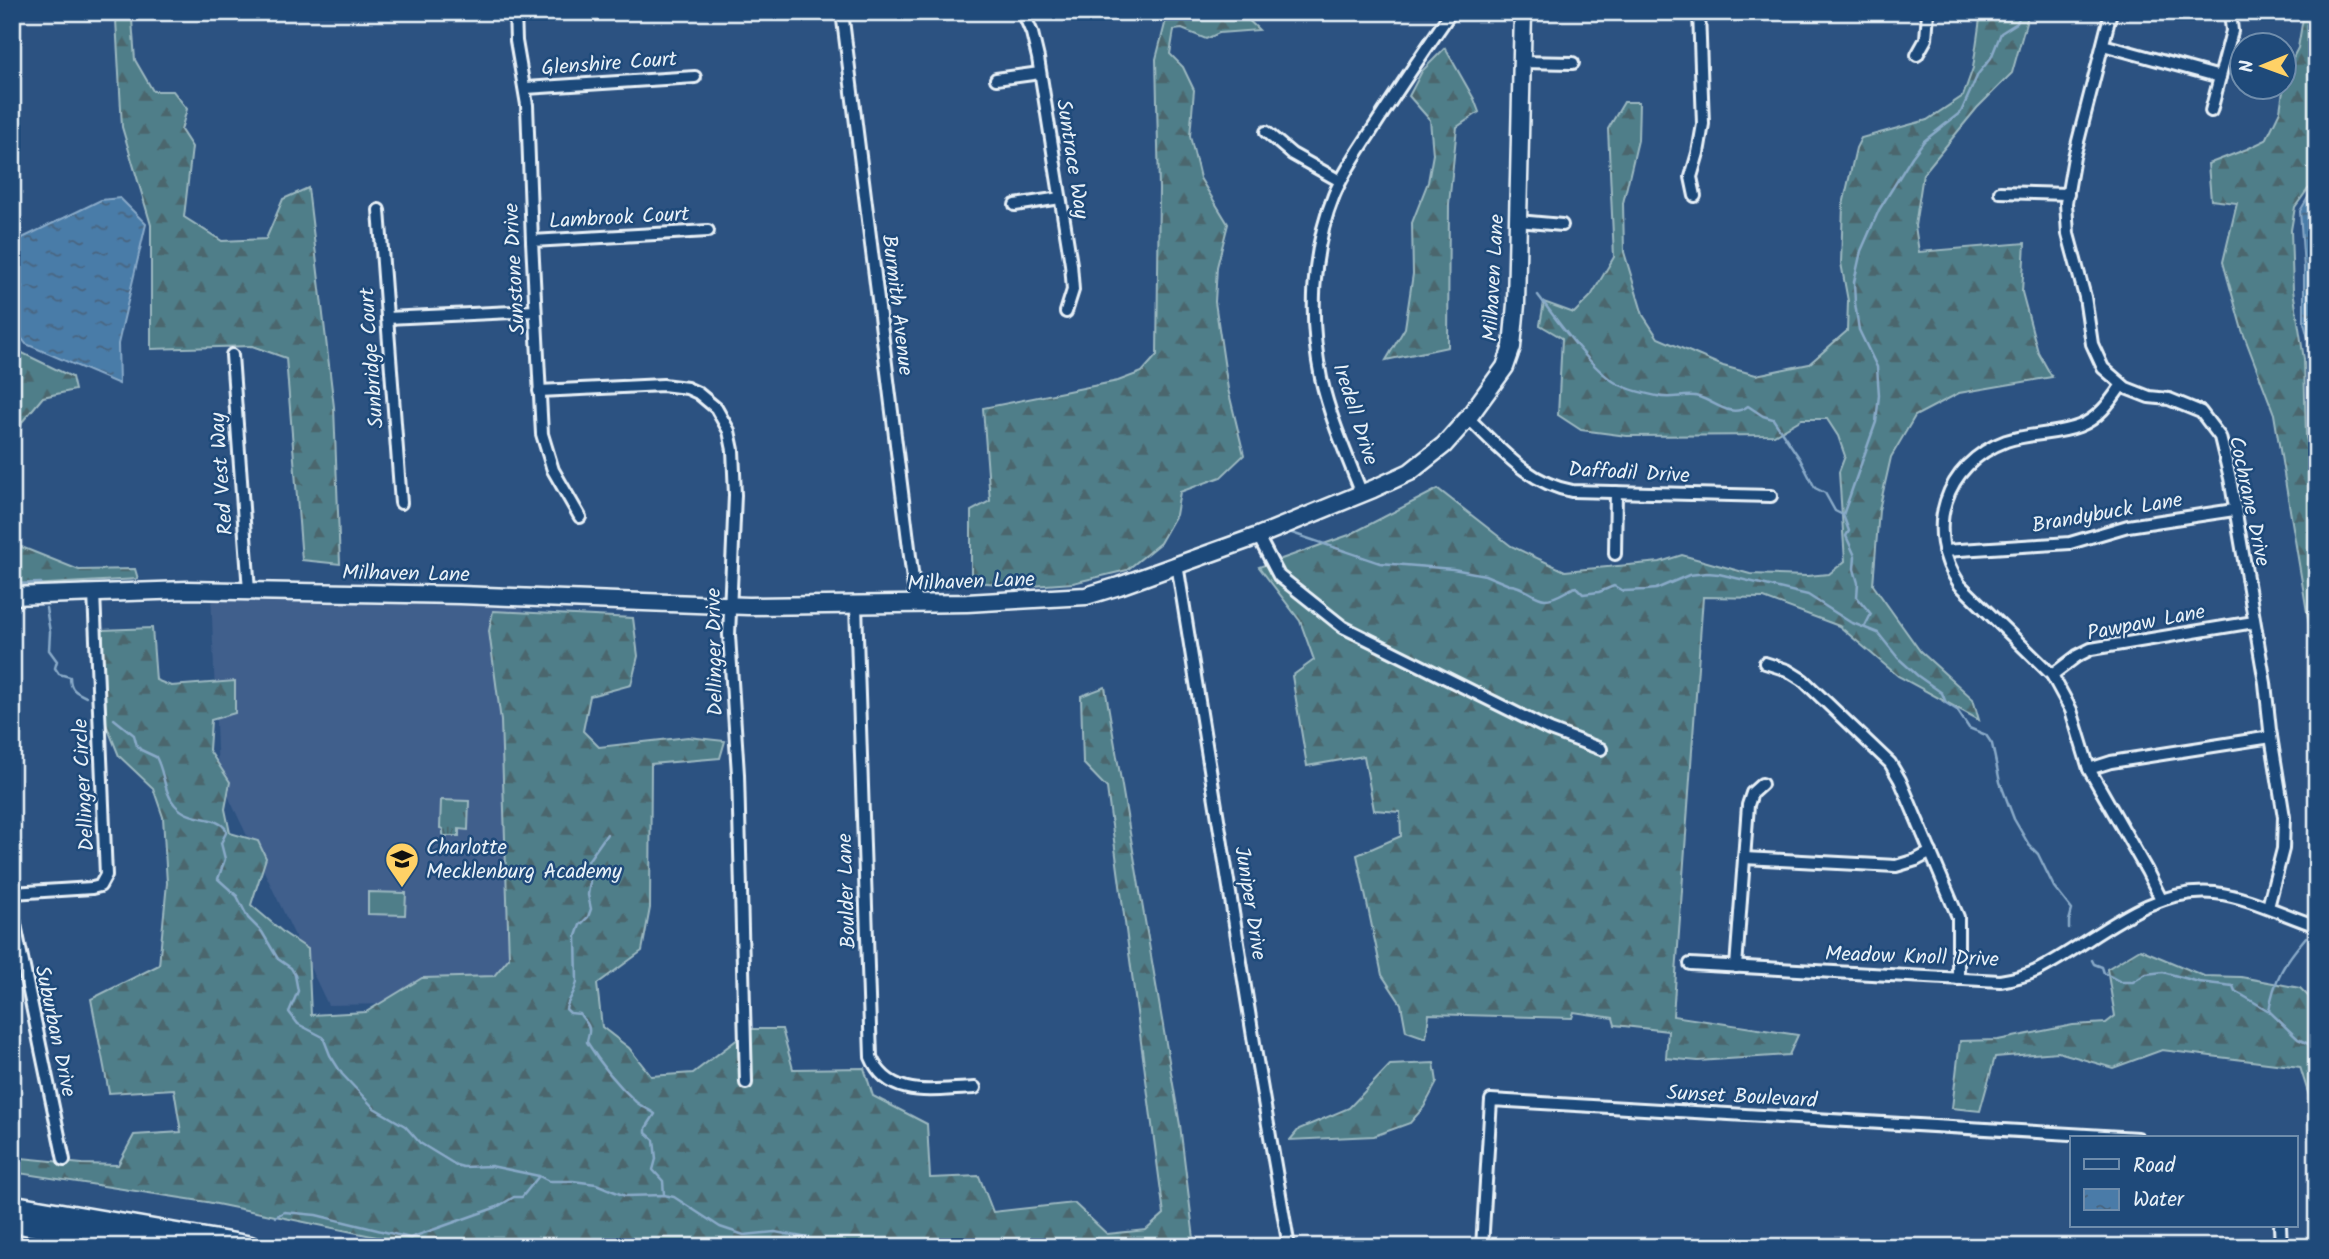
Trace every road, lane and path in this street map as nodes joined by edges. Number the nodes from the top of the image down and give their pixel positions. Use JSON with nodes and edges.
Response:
{"nodes":[{"id":1,"x":514,"y":12,"type":"edge"},
{"id":2,"x":842,"y":12,"type":"edge"},
{"id":3,"x":1023,"y":12,"type":"edge"},
{"id":4,"x":1451,"y":12,"type":"edge"},
{"id":5,"x":1523,"y":12,"type":"edge"},
{"id":6,"x":1699,"y":12,"type":"edge"},
{"id":7,"x":1928,"y":12,"type":"edge"},
{"id":8,"x":2111,"y":12,"type":"edge"},
{"id":9,"x":2230,"y":12,"type":"edge"},
{"id":10,"x":2103,"y":46,"type":"junction"},
{"id":11,"x":1917,"y":55,"type":"dead end"},
{"id":12,"x":1521,"y":62,"type":"junction"},
{"id":13,"x":1573,"y":63,"type":"dead end"},
{"id":14,"x":1040,"y":73,"type":"junction"},
{"id":15,"x":2220,"y":76,"type":"junction"},
{"id":16,"x":695,"y":77,"type":"dead end"},
{"id":17,"x":996,"y":79,"type":"dead end"},
{"id":18,"x":526,"y":88,"type":"junction"},
{"id":19,"x":2211,"y":111,"type":"dead end"},
{"id":20,"x":1266,"y":132,"type":"dead end"},
{"id":21,"x":1340,"y":181,"type":"junction"},
{"id":22,"x":2000,"y":192,"type":"dead end"},
{"id":23,"x":2067,"y":194,"type":"junction"},
{"id":24,"x":1695,"y":196,"type":"dead end"},
{"id":25,"x":1060,"y":198,"type":"junction"},
{"id":26,"x":1015,"y":205,"type":"dead end"},
{"id":27,"x":379,"y":210,"type":"dead end"},
{"id":28,"x":1518,"y":221,"type":"junction"},
{"id":29,"x":1562,"y":225,"type":"dead end"},
{"id":30,"x":708,"y":231,"type":"dead end"},
{"id":31,"x":532,"y":241,"type":"junction"},
{"id":32,"x":535,"y":311,"type":"junction"},
{"id":33,"x":1066,"y":312,"type":"dead end"},
{"id":34,"x":387,"y":318,"type":"junction"},
{"id":35,"x":232,"y":355,"type":"dead end"},
{"id":36,"x":2121,"y":386,"type":"junction"},
{"id":37,"x":539,"y":391,"type":"junction"},
{"id":38,"x":1468,"y":418,"type":"junction"},
{"id":39,"x":1616,"y":492,"type":"junction"},
{"id":40,"x":1362,"y":494,"type":"junction"},
{"id":41,"x":1771,"y":496,"type":"dead end"},
{"id":42,"x":401,"y":503,"type":"dead end"},
{"id":43,"x":2234,"y":510,"type":"junction"},
{"id":44,"x":580,"y":517,"type":"dead end"},
{"id":45,"x":1258,"y":536,"type":"junction"},
{"id":46,"x":1944,"y":551,"type":"junction"},
{"id":47,"x":1615,"y":554,"type":"dead end"},
{"id":48,"x":1177,"y":564,"type":"junction"},
{"id":49,"x":249,"y":592,"type":"junction"},
{"id":50,"x":93,"y":593,"type":"junction"},
{"id":51,"x":12,"y":596,"type":"edge"},
{"id":52,"x":916,"y":604,"type":"junction"},
{"id":53,"x":856,"y":605,"type":"junction"},
{"id":54,"x":730,"y":606,"type":"junction"},
{"id":55,"x":2254,"y":622,"type":"junction"},
{"id":56,"x":1765,"y":663,"type":"dead end"},
{"id":57,"x":2052,"y":675,"type":"junction"},
{"id":58,"x":2271,"y":737,"type":"junction"},
{"id":59,"x":1601,"y":750,"type":"dead end"},
{"id":60,"x":2089,"y":769,"type":"junction"},
{"id":61,"x":1762,"y":784,"type":"dead end"},
{"id":62,"x":1931,"y":852,"type":"junction"},
{"id":63,"x":1744,"y":858,"type":"junction"},
{"id":64,"x":12,"y":893,"type":"edge"},
{"id":65,"x":2161,"y":900,"type":"junction"},
{"id":66,"x":2268,"y":907,"type":"junction"},
{"id":67,"x":12,"y":910,"type":"edge"},
{"id":68,"x":2317,"y":926,"type":"edge"},
{"id":69,"x":1690,"y":964,"type":"dead end"},
{"id":70,"x":1736,"y":967,"type":"junction"},
{"id":71,"x":1958,"y":979,"type":"junction"},
{"id":72,"x":746,"y":1083,"type":"dead end"},
{"id":73,"x":975,"y":1088,"type":"dead end"},
{"id":74,"x":2104,"y":1136,"type":"edge"},
{"id":75,"x":64,"y":1160,"type":"dead end"},
{"id":76,"x":12,"y":1206,"type":"edge"},
{"id":77,"x":12,"y":1221,"type":"edge"},
{"id":78,"x":2280,"y":1228,"type":"edge"},
{"id":79,"x":12,"y":1245,"type":"edge"},
{"id":80,"x":23,"y":1247,"type":"edge"},
{"id":81,"x":148,"y":1247,"type":"edge"},
{"id":82,"x":249,"y":1247,"type":"edge"},
{"id":83,"x":1289,"y":1247,"type":"edge"},
{"id":84,"x":1482,"y":1247,"type":"edge"},
{"id":85,"x":2281,"y":1247,"type":"edge"}],
"edges":[{"from":1,"to":18,"type":"street","name":"Sunstone Drive"},
{"from":2,"to":52,"type":"street","name":"Burmith Avenue"},
{"from":3,"to":14,"type":"street","name":"Suntrace Way"},
{"from":4,"to":21,"type":"street","name":"Iredell Drive"},
{"from":5,"to":12,"type":"street","name":"Milhaven Lane"},
{"from":6,"to":24,"type":"street"},
{"from":7,"to":11,"type":"street"},
{"from":8,"to":10,"type":"street"},
{"from":9,"to":15,"type":"street"},
{"from":10,"to":15,"type":"street"},
{"from":10,"to":23,"type":"street"},
{"from":12,"to":13,"type":"street"},
{"from":12,"to":28,"type":"street","name":"Milhaven Lane"},
{"from":14,"to":17,"type":"street"},
{"from":14,"to":25,"type":"street","name":"Suntrace Way"},
{"from":15,"to":19,"type":"street"},
{"from":16,"to":18,"type":"street","name":"Glenshire Court"},
{"from":18,"to":31,"type":"street","name":"Sunstone Drive"},
{"from":20,"to":21,"type":"street"},
{"from":21,"to":40,"type":"street","name":"Iredell Drive"},
{"from":22,"to":23,"type":"street"},
{"from":23,"to":36,"type":"street"},
{"from":25,"to":26,"type":"street"},
{"from":25,"to":33,"type":"street","name":"Suntrace Way"},
{"from":27,"to":34,"type":"street","name":"Sunbridge Court"},
{"from":28,"to":29,"type":"street"},
{"from":28,"to":38,"type":"street","name":"Milhaven Lane"},
{"from":30,"to":31,"type":"street","name":"Lambrook Court"},
{"from":31,"to":32,"type":"street","name":"Sunstone Drive"},
{"from":32,"to":34,"type":"street"},
{"from":32,"to":37,"type":"street","name":"Sunstone Drive"},
{"from":34,"to":42,"type":"street","name":"Sunbridge Court"},
{"from":35,"to":49,"type":"street","name":"Red Vest Way"},
{"from":36,"to":43,"type":"street","name":"Cochrane Drive"},
{"from":36,"to":46,"type":"street"},
{"from":37,"to":44,"type":"street","name":"Sunstone Drive"},
{"from":37,"to":54,"type":"street","name":"Dellinger Drive"},
{"from":38,"to":39,"type":"street","name":"Daffodil Drive"},
{"from":38,"to":40,"type":"street","name":"Milhaven Lane"},
{"from":39,"to":41,"type":"street","name":"Daffodil Drive"},
{"from":39,"to":47,"type":"street"},
{"from":40,"to":45,"type":"street","name":"Milhaven Lane"},
{"from":43,"to":46,"type":"street","name":"Brandybuck Lane"},
{"from":43,"to":55,"type":"street","name":"Cochrane Drive"},
{"from":45,"to":48,"type":"street","name":"Milhaven Lane"},
{"from":45,"to":59,"type":"street"},
{"from":46,"to":57,"type":"street"},
{"from":48,"to":52,"type":"street","name":"Milhaven Lane"},
{"from":48,"to":83,"type":"street","name":"Juniper Drive"},
{"from":49,"to":50,"type":"street","name":"Milhaven Lane"},
{"from":49,"to":54,"type":"street","name":"Milhaven Lane"},
{"from":50,"to":51,"type":"street","name":"Milhaven Lane"},
{"from":50,"to":64,"type":"street","name":"Dellinger Circle"},
{"from":52,"to":53,"type":"street","name":"Milhaven Lane"},
{"from":53,"to":54,"type":"street","name":"Milhaven Lane"},
{"from":53,"to":73,"type":"street","name":"Boulder Lane"},
{"from":54,"to":72,"type":"street","name":"Dellinger Drive"},
{"from":55,"to":57,"type":"street","name":"Pawpaw Lane"},
{"from":55,"to":58,"type":"street","name":"Cochrane Drive"},
{"from":56,"to":62,"type":"street"},
{"from":57,"to":60,"type":"street"},
{"from":58,"to":60,"type":"street"},
{"from":58,"to":66,"type":"street","name":"Cochrane Drive"},
{"from":60,"to":65,"type":"street"},
{"from":61,"to":63,"type":"street"},
{"from":62,"to":63,"type":"street"},
{"from":62,"to":71,"type":"street"},
{"from":63,"to":70,"type":"street"},
{"from":65,"to":66,"type":"street","name":"Meadow Knoll Drive"},
{"from":65,"to":71,"type":"street","name":"Meadow Knoll Drive"},
{"from":66,"to":68,"type":"street","name":"Meadow Knoll Drive"},
{"from":67,"to":75,"type":"street","name":"Suburban Drive"},
{"from":69,"to":70,"type":"street","name":"Meadow Knoll Drive"},
{"from":70,"to":71,"type":"street","name":"Meadow Knoll Drive"},
{"from":74,"to":84,"type":"street","name":"Sunset Boulevard"},
{"from":76,"to":82,"type":"highway"},
{"from":77,"to":81,"type":"highway"},
{"from":78,"to":85,"type":"street"},
{"from":79,"to":80,"type":"highway"}]}
